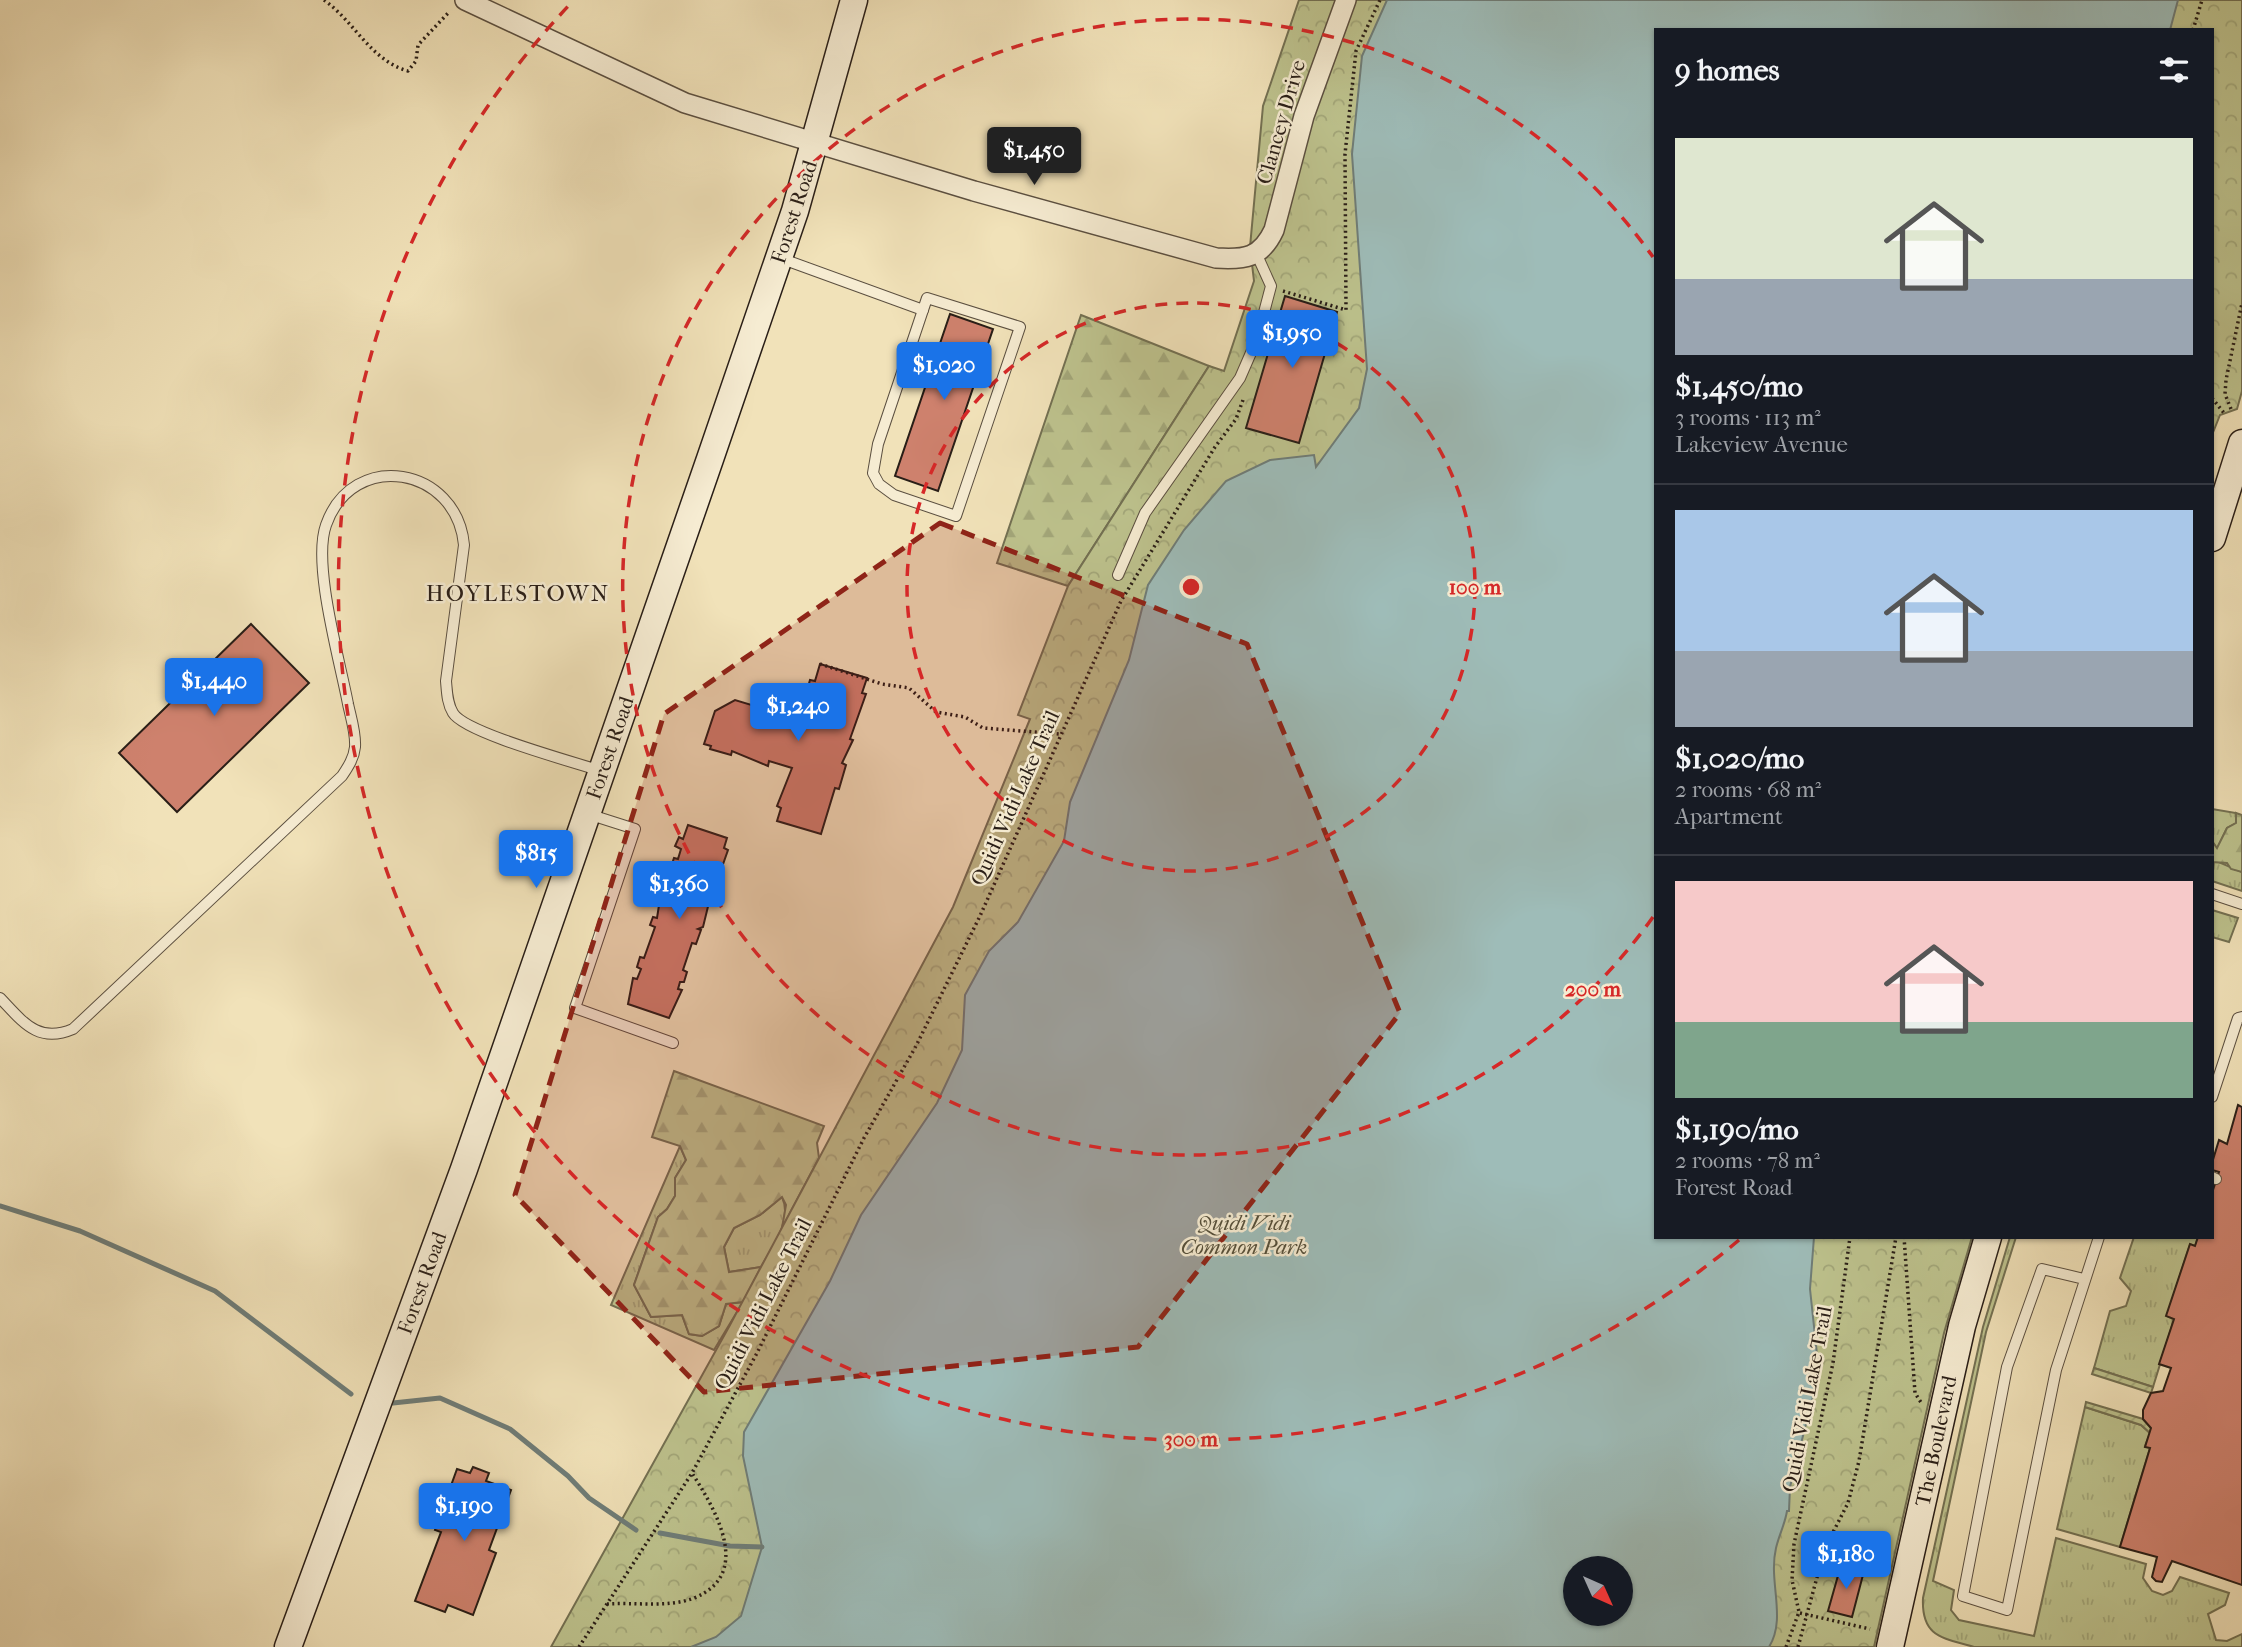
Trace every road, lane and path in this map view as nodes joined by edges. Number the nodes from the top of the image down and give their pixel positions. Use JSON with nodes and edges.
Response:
{"nodes":[{"id":1,"x":324,"y":0,"type":"edge"},
{"id":2,"x":854,"y":0,"type":"edge"},
{"id":3,"x":1346,"y":0,"type":"edge"},
{"id":4,"x":1380,"y":0,"type":"edge"},
{"id":5,"x":2202,"y":0,"type":"edge"},
{"id":6,"x":458,"y":5,"type":"edge"},
{"id":7,"x":2194,"y":28,"type":"edge"},
{"id":8,"x":816,"y":143,"type":"junction"},
{"id":9,"x":1257,"y":255,"type":"junction"},
{"id":10,"x":779,"y":258,"type":"junction"},
{"id":11,"x":1278,"y":303,"type":"dead end"},
{"id":12,"x":2242,"y":303,"type":"edge"},
{"id":13,"x":923,"y":310,"type":"junction"},
{"id":14,"x":1245,"y":393,"type":"dead end"},
{"id":15,"x":2214,"y":400,"type":"edge"},
{"id":16,"x":2231,"y":409,"type":"dead end"},
{"id":17,"x":2224,"y":412,"type":"dead end"},
{"id":18,"x":2241,"y":449,"type":"edge"},
{"id":19,"x":2214,"y":532,"type":"edge"},
{"id":20,"x":1118,"y":575,"type":"dead end"},
{"id":21,"x":820,"y":664,"type":"dead end"},
{"id":22,"x":1060,"y":734,"type":"junction"},
{"id":23,"x":602,"y":771,"type":"junction"},
{"id":24,"x":588,"y":814,"type":"junction"},
{"id":25,"x":2214,"y":895,"type":"edge"},
{"id":26,"x":2242,"y":904,"type":"edge"},
{"id":27,"x":0,"y":998,"type":"edge"},
{"id":28,"x":2242,"y":1017,"type":"edge"},
{"id":29,"x":673,"y":1043,"type":"dead end"},
{"id":30,"x":2214,"y":1091,"type":"edge"},
{"id":31,"x":1850,"y":1239,"type":"edge"},
{"id":32,"x":1896,"y":1239,"type":"edge"},
{"id":33,"x":1904,"y":1239,"type":"edge"},
{"id":34,"x":1987,"y":1239,"type":"edge"},
{"id":35,"x":2098,"y":1239,"type":"edge"},
{"id":36,"x":2084,"y":1279,"type":"junction"},
{"id":37,"x":1926,"y":1410,"type":"dead end"},
{"id":38,"x":692,"y":1473,"type":"junction"},
{"id":39,"x":607,"y":1605,"type":"junction"},
{"id":40,"x":1799,"y":1612,"type":"junction"},
{"id":41,"x":1808,"y":1615,"type":"junction"},
{"id":42,"x":1891,"y":1641,"type":"edge"},
{"id":43,"x":288,"y":1647,"type":"edge"},
{"id":44,"x":579,"y":1647,"type":"edge"},
{"id":45,"x":1786,"y":1647,"type":"edge"},
{"id":46,"x":1798,"y":1647,"type":"edge"}],
"edges":[{"from":1,"to":6,"type":"path"},
{"from":2,"to":8,"type":"street","name":"Forest Road"},
{"from":3,"to":9,"type":"street","name":"Clancey Drive"},
{"from":4,"to":11,"type":"path"},
{"from":5,"to":7,"type":"path"},
{"from":6,"to":8,"type":"street"},
{"from":8,"to":9,"type":"street"},
{"from":8,"to":10,"type":"street","name":"Forest Road"},
{"from":9,"to":20,"type":"lane"},
{"from":10,"to":13,"type":"lane"},
{"from":10,"to":23,"type":"street","name":"Forest Road"},
{"from":12,"to":16,"type":"path"},
{"from":13,"to":13,"type":"lane"},
{"from":14,"to":22,"type":"path","name":"Quidi Vidi Lake Trail"},
{"from":15,"to":17,"type":"path"},
{"from":18,"to":19,"type":"street"},
{"from":21,"to":22,"type":"path"},
{"from":22,"to":38,"type":"path","name":"Quidi Vidi Lake Trail"},
{"from":23,"to":24,"type":"street","name":"Forest Road"},
{"from":23,"to":27,"type":"lane"},
{"from":24,"to":29,"type":"lane"},
{"from":24,"to":43,"type":"street","name":"Forest Road"},
{"from":25,"to":26,"type":"lane"},
{"from":28,"to":30,"type":"lane"},
{"from":31,"to":40,"type":"path","name":"Quidi Vidi Lake Trail"},
{"from":32,"to":41,"type":"path"},
{"from":33,"to":37,"type":"path"},
{"from":34,"to":42,"type":"street","name":"The Boulevard"},
{"from":35,"to":36,"type":"lane"},
{"from":36,"to":36,"type":"lane"},
{"from":38,"to":39,"type":"path","name":"Quidi Vidi Lake Trail"},
{"from":38,"to":39,"type":"path"},
{"from":39,"to":44,"type":"path","name":"Quidi Vidi Lake Trail"},
{"from":40,"to":41,"type":"path"},
{"from":40,"to":45,"type":"path"},
{"from":41,"to":42,"type":"path"},
{"from":41,"to":46,"type":"path"}]}
